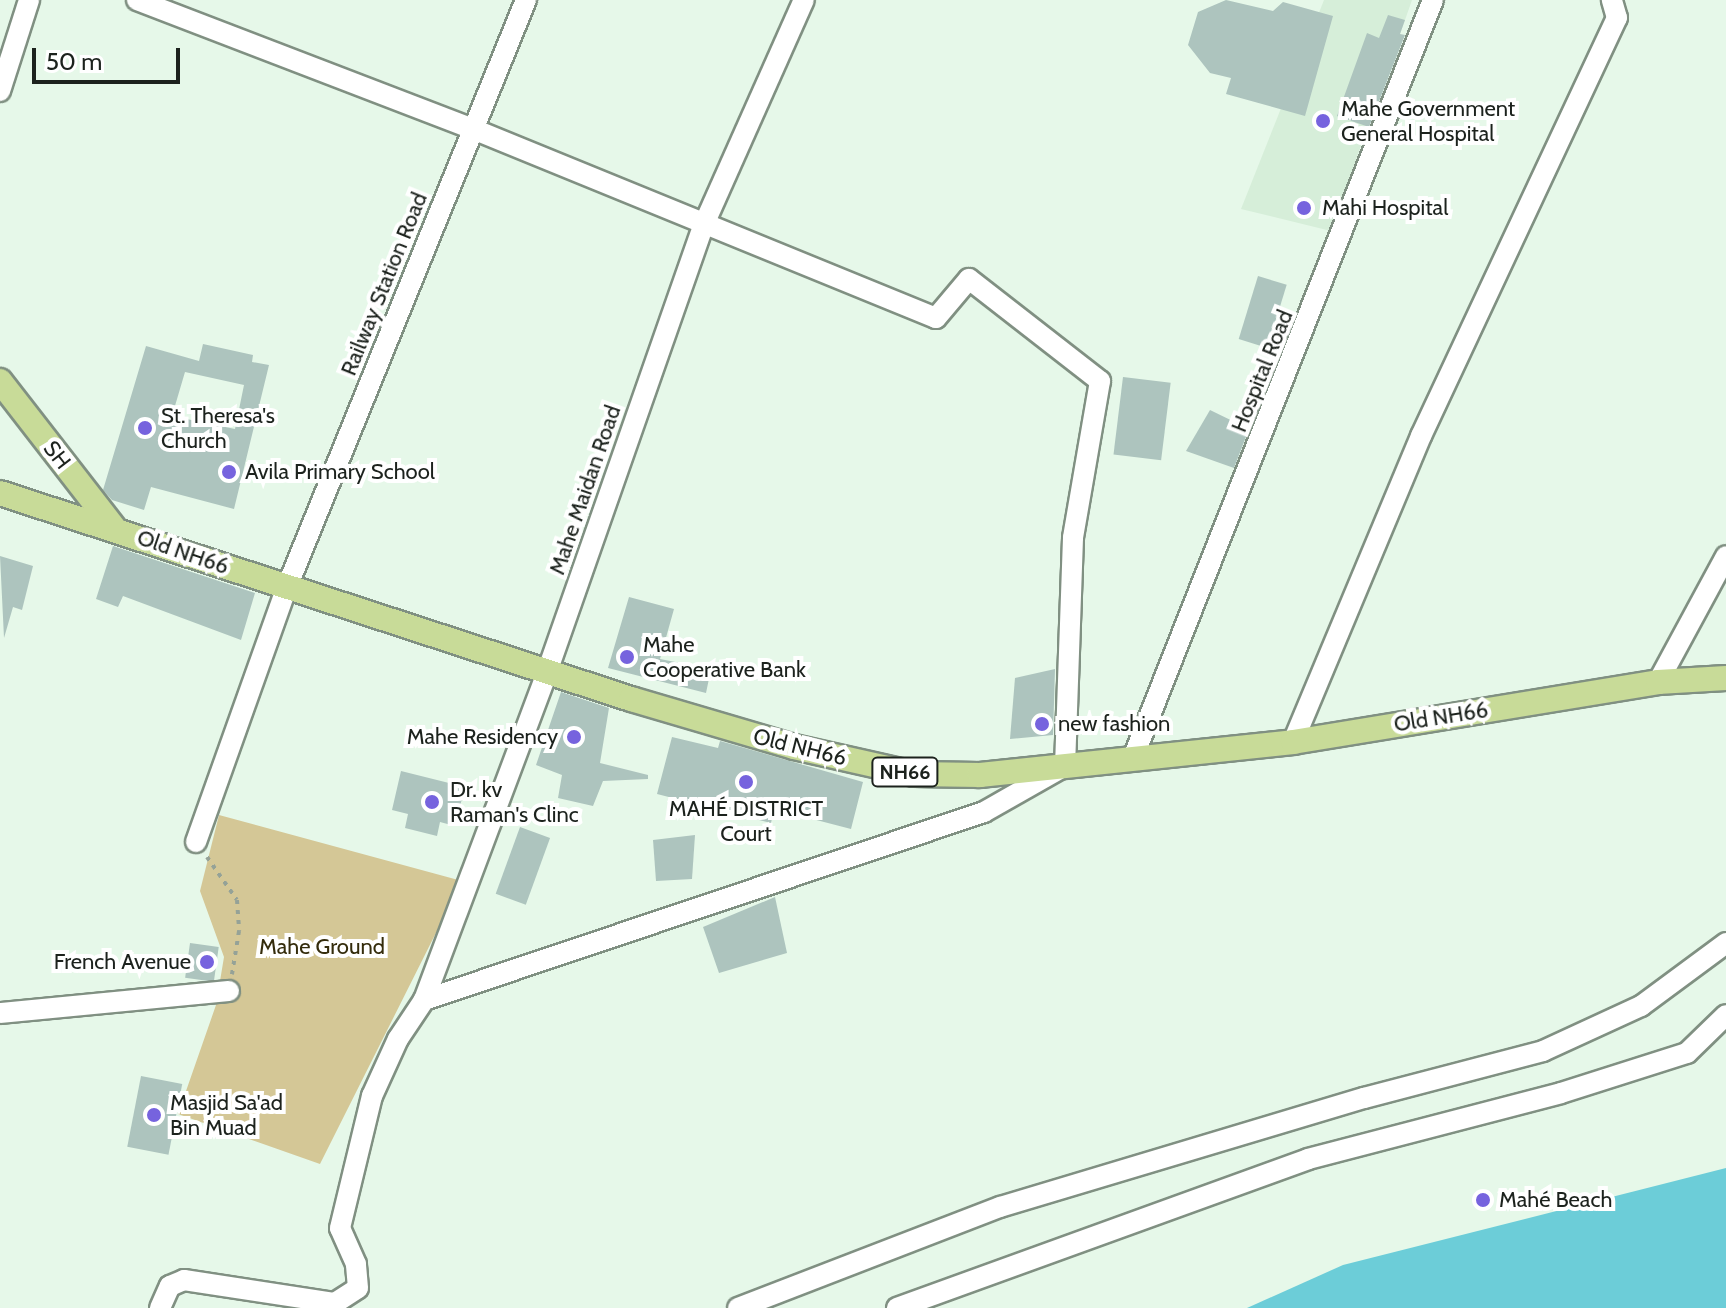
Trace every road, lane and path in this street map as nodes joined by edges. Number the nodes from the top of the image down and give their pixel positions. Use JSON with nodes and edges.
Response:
{"nodes":[{"id":1,"x":29,"y":0,"type":"edge"},
{"id":2,"x":137,"y":0,"type":"edge"},
{"id":3,"x":526,"y":0,"type":"edge"},
{"id":4,"x":804,"y":0,"type":"edge"},
{"id":5,"x":1433,"y":0,"type":"edge"},
{"id":6,"x":1612,"y":0,"type":"edge"},
{"id":7,"x":0,"y":91,"type":"edge"},
{"id":8,"x":473,"y":129,"type":"junction"},
{"id":9,"x":705,"y":222,"type":"junction"},
{"id":10,"x":0,"y":381,"type":"edge"},
{"id":11,"x":0,"y":493,"type":"edge"},
{"id":12,"x":114,"y":528,"type":"junction"},
{"id":13,"x":1726,"y":556,"type":"edge"},
{"id":14,"x":287,"y":587,"type":"junction"},
{"id":15,"x":547,"y":672,"type":"junction"},
{"id":16,"x":1726,"y":678,"type":"edge"},
{"id":17,"x":1658,"y":682,"type":"junction"},
{"id":18,"x":1293,"y":742,"type":"junction"},
{"id":19,"x":1133,"y":758,"type":"junction"},
{"id":20,"x":1065,"y":766,"type":"junction"},
{"id":21,"x":196,"y":842,"type":"joint"},
{"id":22,"x":1726,"y":943,"type":"edge"},
{"id":23,"x":229,"y":991,"type":"joint"},
{"id":24,"x":424,"y":1000,"type":"junction"},
{"id":25,"x":0,"y":1013,"type":"edge"},
{"id":26,"x":1726,"y":1015,"type":"edge"},
{"id":27,"x":160,"y":1308,"type":"edge"},
{"id":28,"x":738,"y":1308,"type":"edge"},
{"id":29,"x":897,"y":1308,"type":"edge"}],
"edges":[{"from":1,"to":7,"type":"street"},
{"from":2,"to":8,"type":"street"},
{"from":3,"to":8,"type":"street","name":"Railway Station Road"},
{"from":4,"to":9,"type":"street","name":"Mahe Maidan Road"},
{"from":5,"to":19,"type":"street","name":"Hospital Road"},
{"from":6,"to":18,"type":"street"},
{"from":8,"to":9,"type":"street"},
{"from":8,"to":14,"type":"street","name":"Railway Station Road"},
{"from":9,"to":15,"type":"street","name":"Mahe Maidan Road"},
{"from":9,"to":20,"type":"street"},
{"from":10,"to":12,"type":"main road","name":"SH"},
{"from":11,"to":12,"type":"main road","name":"Old NH66"},
{"from":12,"to":14,"type":"main road","name":"Old NH66","number":"NH66"},
{"from":13,"to":17,"type":"street"},
{"from":14,"to":15,"type":"main road","name":"Old NH66","number":"NH66"},
{"from":14,"to":21,"type":"street","name":"Railway Station Road"},
{"from":15,"to":20,"type":"main road","name":"Old NH66","number":"NH66"},
{"from":15,"to":24,"type":"street","name":"Mahe Maidan Road"},
{"from":16,"to":17,"type":"main road","name":"Old NH66","number":"NH66"},
{"from":17,"to":18,"type":"main road","name":"Old NH66","number":"NH66"},
{"from":18,"to":19,"type":"main road","name":"Old NH66","number":"NH66"},
{"from":19,"to":20,"type":"main road","name":"Old NH66","number":"NH66"},
{"from":20,"to":24,"type":"street"},
{"from":21,"to":23,"type":"path"},
{"from":22,"to":28,"type":"street"},
{"from":23,"to":25,"type":"street"},
{"from":24,"to":27,"type":"street","name":"Mahe Maidan Road"},
{"from":26,"to":29,"type":"street"}]}
